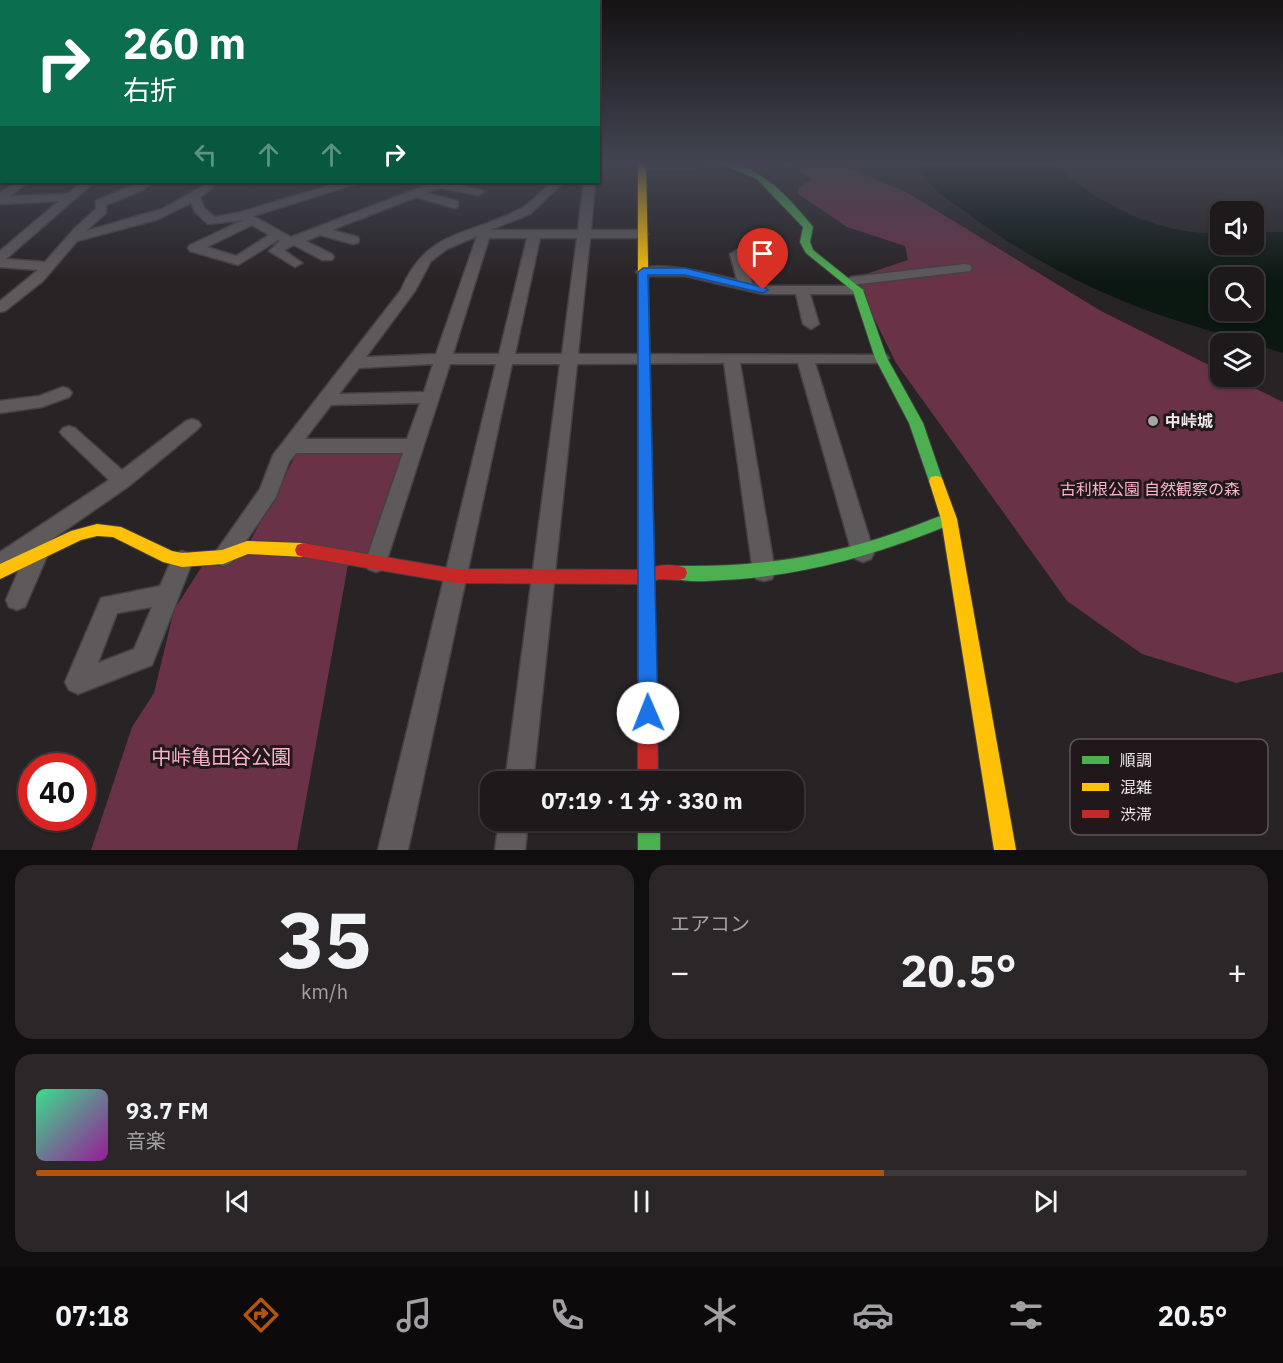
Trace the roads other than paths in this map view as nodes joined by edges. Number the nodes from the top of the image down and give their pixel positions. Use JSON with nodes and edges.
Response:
{"nodes":[{"id":1,"x":63,"y":203,"type":"edge"},
{"id":2,"x":103,"y":203,"type":"edge"},
{"id":3,"x":182,"y":203,"type":"edge"},
{"id":4,"x":197,"y":203,"type":"edge"},
{"id":5,"x":290,"y":203,"type":"edge"},
{"id":6,"x":389,"y":203,"type":"edge"},
{"id":7,"x":449,"y":203,"type":"edge"},
{"id":8,"x":535,"y":203,"type":"edge"},
{"id":9,"x":588,"y":203,"type":"edge"},
{"id":10,"x":642,"y":203,"type":"edge"},
{"id":11,"x":785,"y":203,"type":"edge"},
{"id":12,"x":454,"y":204,"type":"dead end"},
{"id":13,"x":247,"y":217,"type":"junction"},
{"id":14,"x":312,"y":217,"type":"dead end"},
{"id":15,"x":324,"y":229,"type":"junction"},
{"id":16,"x":481,"y":232,"type":"junction"},
{"id":17,"x":534,"y":234,"type":"junction"},
{"id":18,"x":584,"y":234,"type":"junction"},
{"id":19,"x":642,"y":234,"type":"junction"},
{"id":20,"x":73,"y":238,"type":"junction"},
{"id":21,"x":286,"y":238,"type":"junction"},
{"id":22,"x":353,"y":240,"type":"dead end"},
{"id":23,"x":737,"y":254,"type":"dead end"},
{"id":24,"x":327,"y":257,"type":"dead end"},
{"id":25,"x":0,"y":258,"type":"edge"},
{"id":26,"x":0,"y":263,"type":"edge"},
{"id":27,"x":295,"y":263,"type":"dead end"},
{"id":28,"x":18,"y":264,"type":"junction"},
{"id":29,"x":46,"y":266,"type":"junction"},
{"id":30,"x":965,"y":268,"type":"dead end"},
{"id":31,"x":643,"y":272,"type":"junction"},
{"id":32,"x":788,"y":275,"type":"dead end"},
{"id":33,"x":0,"y":278,"type":"edge"},
{"id":34,"x":855,"y":285,"type":"junction"},
{"id":35,"x":746,"y":286,"type":"junction"},
{"id":36,"x":798,"y":291,"type":"junction"},
{"id":37,"x":0,"y":308,"type":"edge"},
{"id":38,"x":811,"y":324,"type":"dead end"},
{"id":39,"x":506,"y":358,"type":"junction"},
{"id":40,"x":570,"y":358,"type":"junction"},
{"id":41,"x":805,"y":358,"type":"junction"},
{"id":42,"x":881,"y":358,"type":"junction"},
{"id":43,"x":442,"y":359,"type":"junction"},
{"id":44,"x":644,"y":359,"type":"junction"},
{"id":45,"x":731,"y":359,"type":"junction"},
{"id":46,"x":352,"y":363,"type":"junction"},
{"id":47,"x":63,"y":393,"type":"dead end"},
{"id":48,"x":430,"y":396,"type":"junction"},
{"id":49,"x":324,"y":400,"type":"junction"},
{"id":50,"x":0,"y":407,"type":"edge"},
{"id":51,"x":192,"y":425,"type":"dead end"},
{"id":52,"x":69,"y":432,"type":"dead end"},
{"id":53,"x":290,"y":446,"type":"junction"},
{"id":54,"x":414,"y":446,"type":"junction"},
{"id":55,"x":122,"y":481,"type":"junction"},
{"id":56,"x":949,"y":519,"type":"junction"},
{"id":57,"x":863,"y":553,"type":"junction"},
{"id":58,"x":37,"y":554,"type":"junction"},
{"id":59,"x":223,"y":557,"type":"junction"},
{"id":60,"x":182,"y":560,"type":"junction"},
{"id":61,"x":0,"y":563,"type":"edge"},
{"id":62,"x":376,"y":563,"type":"junction"},
{"id":63,"x":0,"y":572,"type":"edge"},
{"id":64,"x":764,"y":572,"type":"junction"},
{"id":65,"x":455,"y":576,"type":"junction"},
{"id":66,"x":544,"y":577,"type":"junction"},
{"id":67,"x":646,"y":577,"type":"junction"},
{"id":68,"x":168,"y":594,"type":"dead end"},
{"id":69,"x":17,"y":600,"type":"dead end"},
{"id":70,"x":520,"y":771,"type":"edge"},
{"id":71,"x":648,"y":771,"type":"edge"},
{"id":72,"x":513,"y":831,"type":"edge"},
{"id":73,"x":649,"y":831,"type":"edge"},
{"id":74,"x":393,"y":850,"type":"edge"},
{"id":75,"x":510,"y":850,"type":"edge"},
{"id":76,"x":649,"y":850,"type":"edge"},
{"id":77,"x":1005,"y":850,"type":"edge"}],
"edges":[{"from":1,"to":25,"type":"street"},
{"from":2,"to":20,"type":"street"},
{"from":3,"to":20,"type":"street"},
{"from":4,"to":13,"type":"street"},
{"from":5,"to":13,"type":"street"},
{"from":6,"to":15,"type":"street"},
{"from":7,"to":12,"type":"street"},
{"from":8,"to":16,"type":"street"},
{"from":9,"to":18,"type":"street"},
{"from":10,"to":19,"type":"street"},
{"from":11,"to":34,"type":"street"},
{"from":13,"to":21,"type":"street"},
{"from":13,"to":21,"type":"street"},
{"from":14,"to":15,"type":"street"},
{"from":15,"to":21,"type":"street"},
{"from":15,"to":22,"type":"street"},
{"from":16,"to":17,"type":"street"},
{"from":16,"to":43,"type":"street"},
{"from":16,"to":46,"type":"street"},
{"from":17,"to":18,"type":"street"},
{"from":17,"to":39,"type":"street"},
{"from":18,"to":19,"type":"street"},
{"from":18,"to":40,"type":"street"},
{"from":19,"to":31,"type":"street"},
{"from":20,"to":29,"type":"street"},
{"from":21,"to":24,"type":"street"},
{"from":21,"to":27,"type":"street"},
{"from":23,"to":35,"type":"street"},
{"from":26,"to":28,"type":"street"},
{"from":28,"to":29,"type":"street"},
{"from":28,"to":33,"type":"street"},
{"from":29,"to":37,"type":"street"},
{"from":30,"to":34,"type":"street"},
{"from":31,"to":35,"type":"street"},
{"from":31,"to":44,"type":"street"},
{"from":32,"to":36,"type":"street"},
{"from":34,"to":36,"type":"street"},
{"from":34,"to":42,"type":"street"},
{"from":35,"to":36,"type":"street"},
{"from":36,"to":38,"type":"street"},
{"from":39,"to":40,"type":"street"},
{"from":39,"to":43,"type":"street"},
{"from":39,"to":65,"type":"street"},
{"from":40,"to":44,"type":"street"},
{"from":40,"to":66,"type":"street"},
{"from":41,"to":42,"type":"street"},
{"from":41,"to":45,"type":"street"},
{"from":41,"to":57,"type":"street"},
{"from":42,"to":56,"type":"street"},
{"from":43,"to":46,"type":"street"},
{"from":43,"to":48,"type":"street"},
{"from":44,"to":45,"type":"street"},
{"from":44,"to":67,"type":"street"},
{"from":45,"to":64,"type":"street"},
{"from":46,"to":49,"type":"street"},
{"from":47,"to":50,"type":"street"},
{"from":48,"to":49,"type":"street"},
{"from":48,"to":54,"type":"street"},
{"from":49,"to":53,"type":"street"},
{"from":51,"to":55,"type":"street"},
{"from":52,"to":55,"type":"street"},
{"from":53,"to":54,"type":"street"},
{"from":53,"to":59,"type":"street"},
{"from":54,"to":62,"type":"street"},
{"from":55,"to":61,"type":"street"},
{"from":56,"to":57,"type":"street"},
{"from":56,"to":77,"type":"street"},
{"from":57,"to":64,"type":"street"},
{"from":58,"to":60,"type":"street"},
{"from":58,"to":63,"type":"street"},
{"from":58,"to":69,"type":"street"},
{"from":59,"to":60,"type":"street"},
{"from":59,"to":62,"type":"street"},
{"from":60,"to":68,"type":"street"},
{"from":62,"to":65,"type":"street"},
{"from":64,"to":67,"type":"street"},
{"from":65,"to":66,"type":"street"},
{"from":65,"to":74,"type":"street"},
{"from":66,"to":67,"type":"street"},
{"from":66,"to":70,"type":"street"},
{"from":67,"to":71,"type":"street"},
{"from":72,"to":75,"type":"street"},
{"from":73,"to":76,"type":"street"}]}
